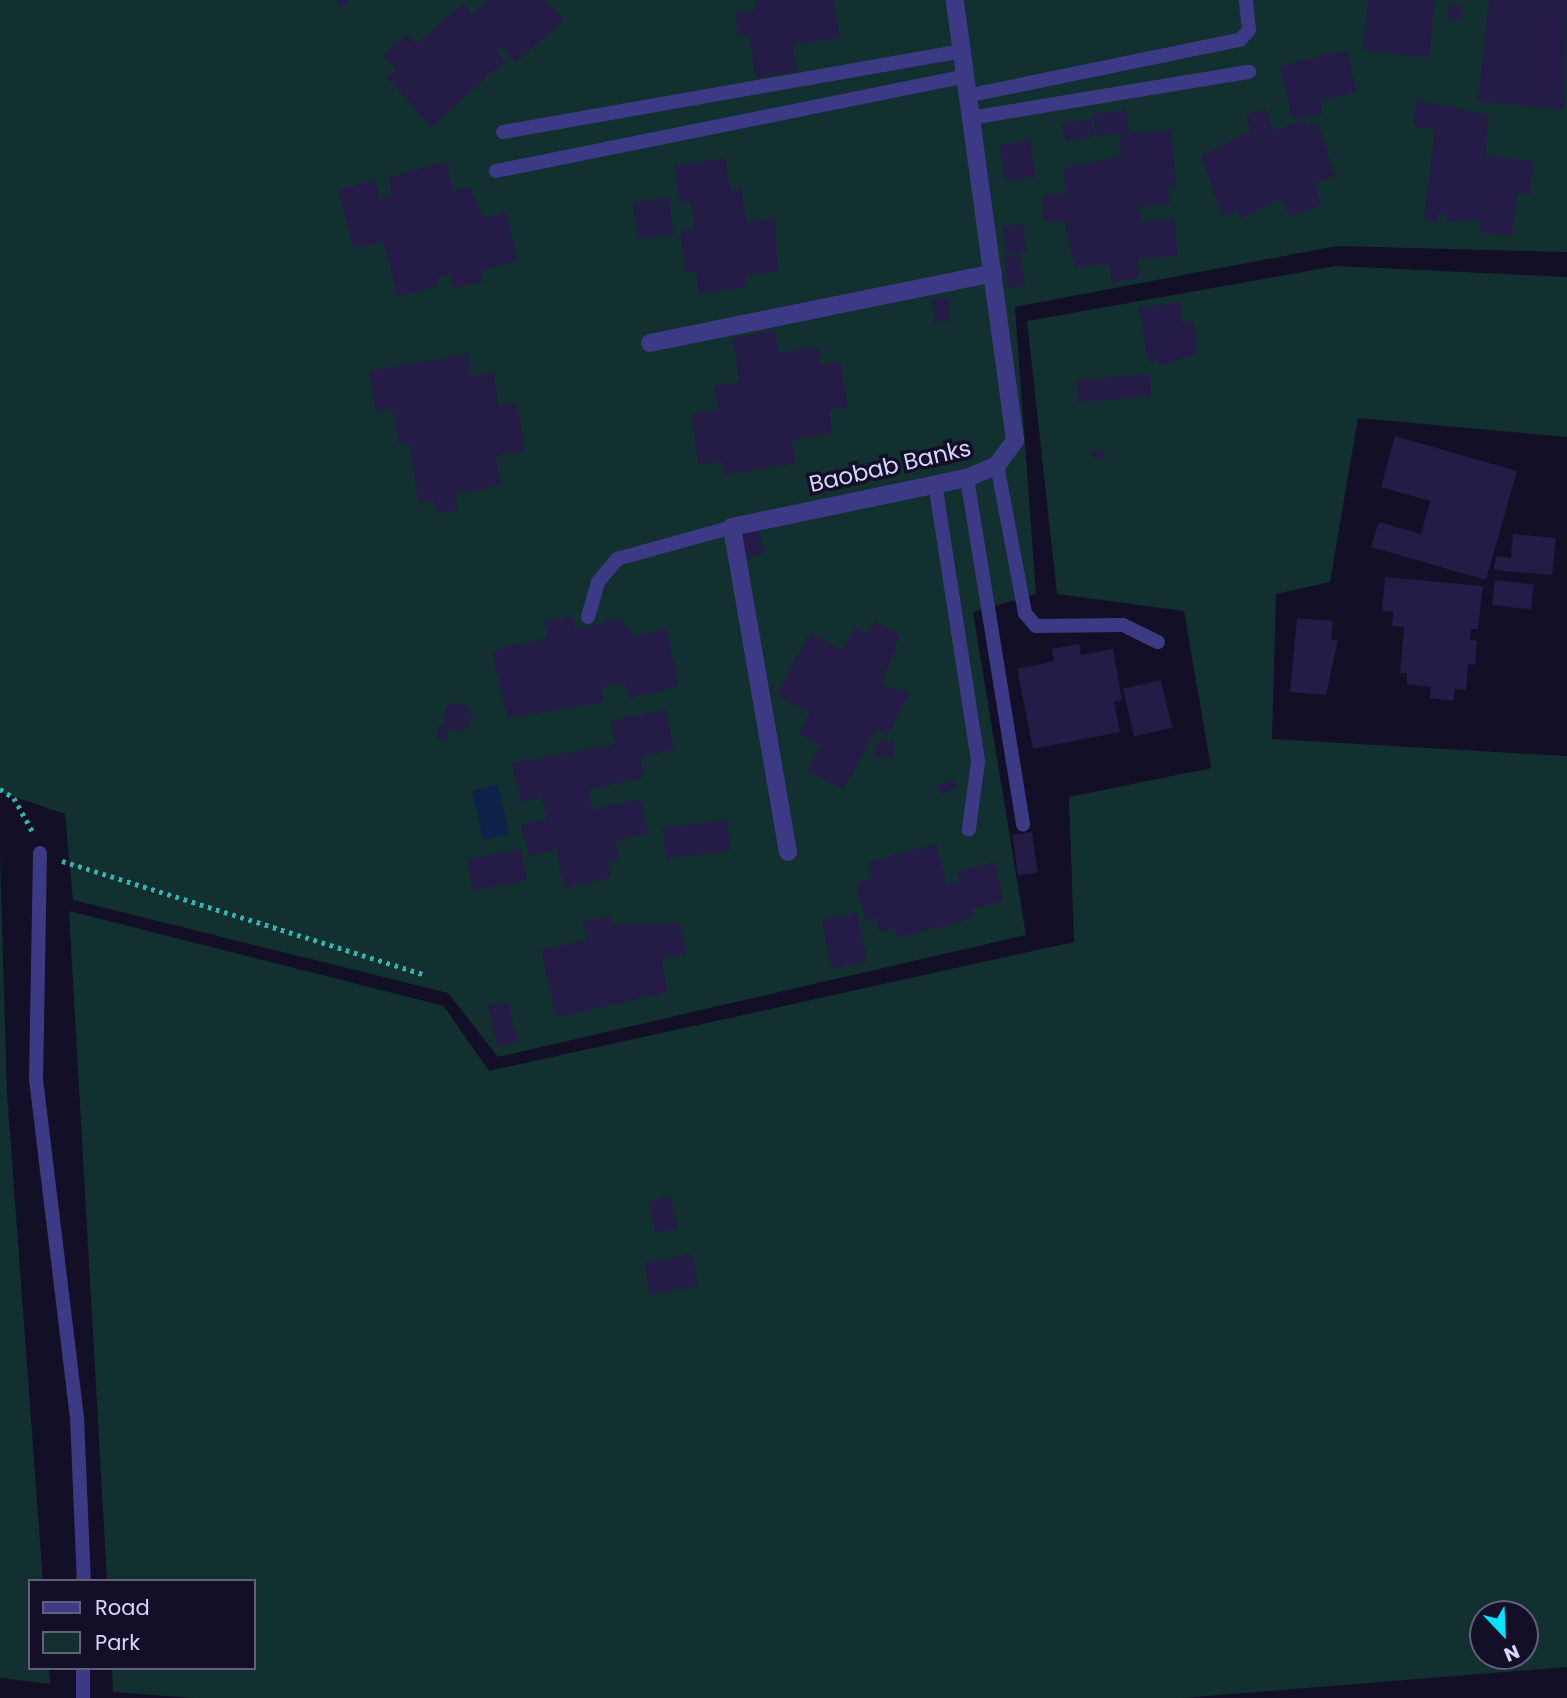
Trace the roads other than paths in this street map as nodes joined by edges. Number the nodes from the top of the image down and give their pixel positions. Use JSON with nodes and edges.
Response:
{"nodes":[{"id":1,"x":955,"y":0,"type":"edge"},
{"id":2,"x":1246,"y":0,"type":"edge"},
{"id":3,"x":961,"y":51,"type":"junction"},
{"id":4,"x":1249,"y":72,"type":"dead end"},
{"id":5,"x":964,"y":77,"type":"junction"},
{"id":6,"x":966,"y":96,"type":"junction"},
{"id":7,"x":970,"y":118,"type":"junction"},
{"id":8,"x":503,"y":132,"type":"dead end"},
{"id":9,"x":496,"y":171,"type":"dead end"},
{"id":10,"x":993,"y":272,"type":"junction"},
{"id":11,"x":650,"y":344,"type":"dead end"},
{"id":12,"x":997,"y":465,"type":"junction"},
{"id":13,"x":967,"y":478,"type":"junction"},
{"id":14,"x":935,"y":482,"type":"junction"},
{"id":15,"x":732,"y":527,"type":"junction"},
{"id":16,"x":588,"y":617,"type":"dead end"},
{"id":17,"x":1158,"y":642,"type":"dead end"},
{"id":18,"x":1023,"y":825,"type":"dead end"},
{"id":19,"x":969,"y":829,"type":"dead end"},
{"id":20,"x":788,"y":852,"type":"dead end"},
{"id":21,"x":40,"y":853,"type":"road end"},
{"id":22,"x":84,"y":1579,"type":"edge"},
{"id":23,"x":83,"y":1670,"type":"edge"},
{"id":24,"x":83,"y":1698,"type":"edge"}],
"edges":[{"from":1,"to":3,"type":"street","name":"Baobab Banks"},
{"from":2,"to":6,"type":"lane"},
{"from":3,"to":5,"type":"street","name":"Baobab Banks"},
{"from":3,"to":8,"type":"lane"},
{"from":4,"to":7,"type":"lane"},
{"from":5,"to":6,"type":"street","name":"Baobab Banks"},
{"from":5,"to":9,"type":"lane"},
{"from":6,"to":7,"type":"street","name":"Baobab Banks"},
{"from":7,"to":10,"type":"street","name":"Baobab Banks"},
{"from":10,"to":11,"type":"street"},
{"from":10,"to":12,"type":"street","name":"Baobab Banks"},
{"from":12,"to":13,"type":"street","name":"Baobab Banks"},
{"from":12,"to":17,"type":"lane"},
{"from":13,"to":14,"type":"street","name":"Baobab Banks"},
{"from":13,"to":18,"type":"lane"},
{"from":14,"to":15,"type":"street","name":"Baobab Banks"},
{"from":14,"to":19,"type":"lane"},
{"from":15,"to":16,"type":"lane"},
{"from":15,"to":20,"type":"street"},
{"from":21,"to":22,"type":"lane"},
{"from":23,"to":24,"type":"lane"}]}
